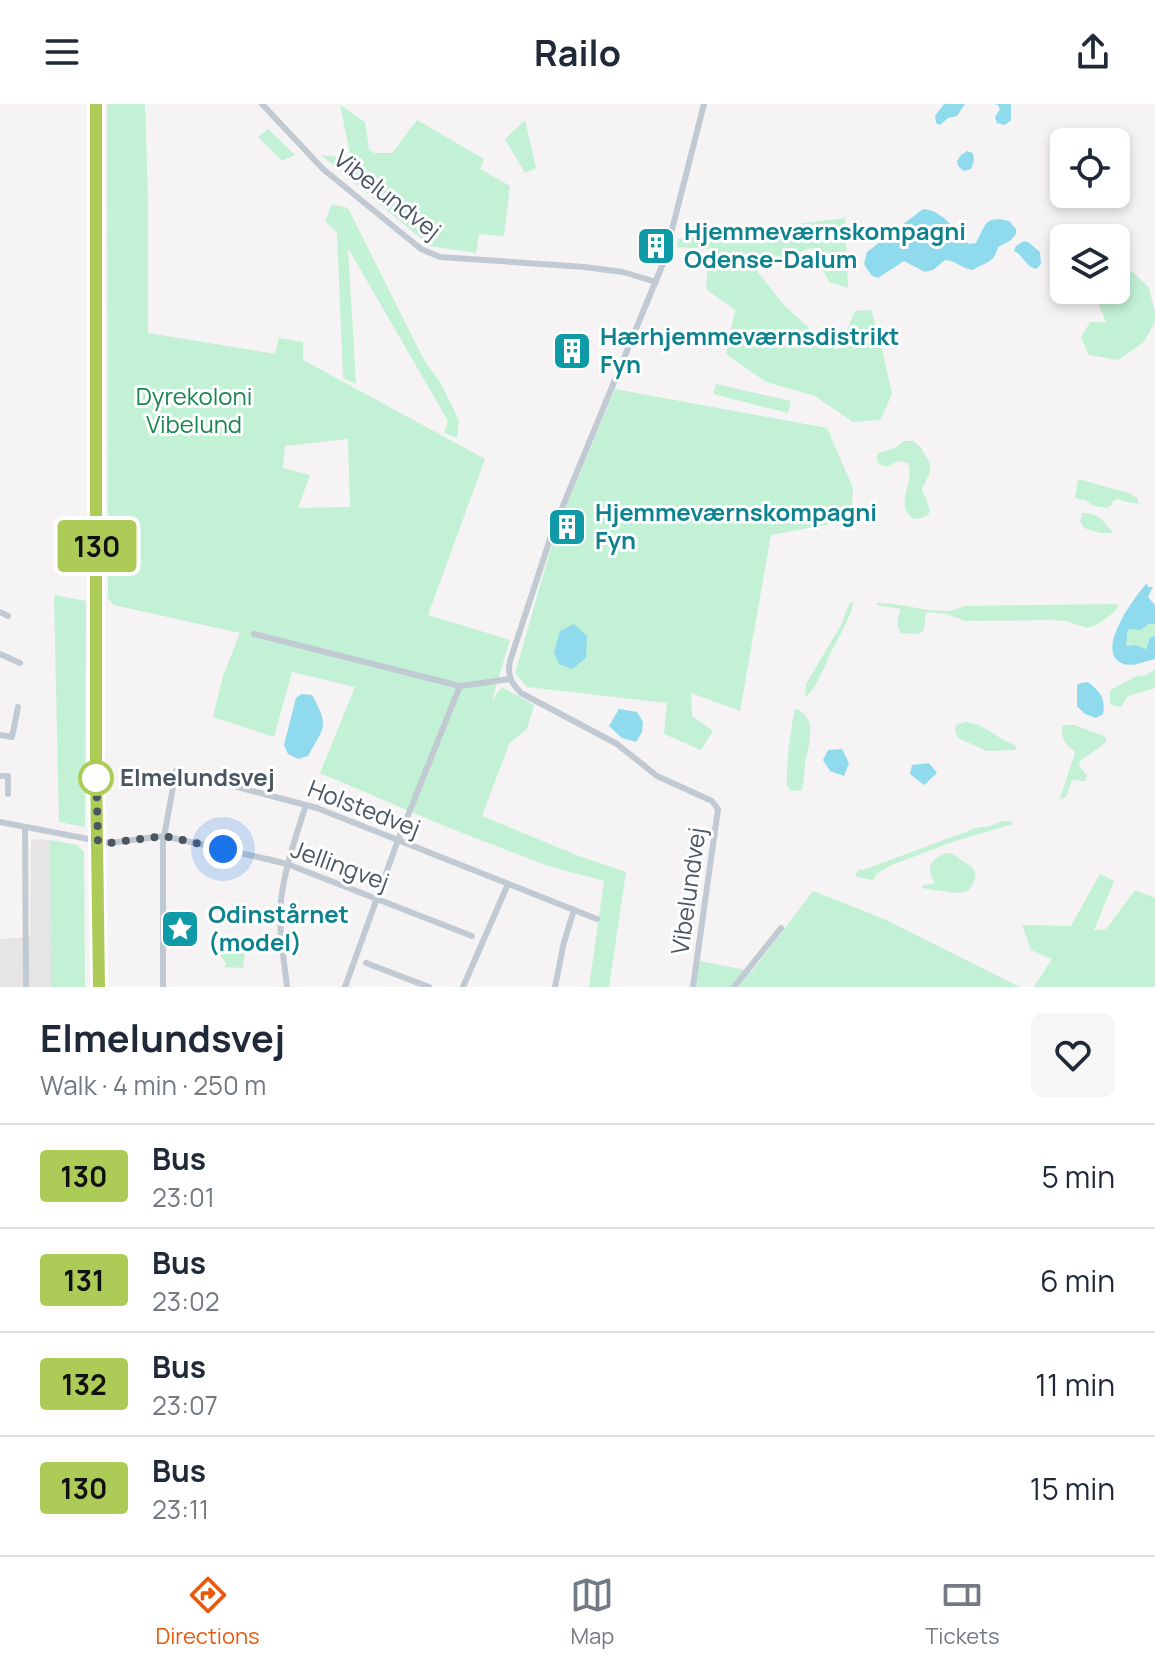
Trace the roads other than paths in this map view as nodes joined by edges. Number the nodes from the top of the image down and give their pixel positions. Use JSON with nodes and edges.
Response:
{"nodes":[{"id":1,"x":96,"y":104,"type":"edge"},
{"id":2,"x":262,"y":104,"type":"edge"},
{"id":3,"x":704,"y":104,"type":"edge"},
{"id":4,"x":656,"y":282,"type":"junction"},
{"id":5,"x":0,"y":612,"type":"edge"},
{"id":6,"x":8,"y":616,"type":"dead end"},
{"id":7,"x":254,"y":634,"type":"dead end"},
{"id":8,"x":0,"y":654,"type":"edge"},
{"id":9,"x":20,"y":663,"type":"dead end"},
{"id":10,"x":510,"y":679,"type":"junction"},
{"id":11,"x":460,"y":686,"type":"junction"},
{"id":12,"x":18,"y":707,"type":"dead end"},
{"id":13,"x":0,"y":735,"type":"edge"},
{"id":14,"x":0,"y":776,"type":"edge"},
{"id":15,"x":8,"y":794,"type":"dead end"},
{"id":16,"x":306,"y":805,"type":"junction"},
{"id":17,"x":0,"y":822,"type":"edge"},
{"id":18,"x":25,"y":827,"type":"junction"},
{"id":19,"x":164,"y":836,"type":"junction"},
{"id":20,"x":398,"y":840,"type":"junction"},
{"id":21,"x":98,"y":841,"type":"junction"},
{"id":22,"x":287,"y":864,"type":"junction"},
{"id":23,"x":508,"y":884,"type":"junction"},
{"id":24,"x":377,"y":899,"type":"junction"},
{"id":25,"x":574,"y":910,"type":"junction"},
{"id":26,"x":597,"y":919,"type":"dead end"},
{"id":27,"x":781,"y":928,"type":"dead end"},
{"id":28,"x":472,"y":936,"type":"dead end"},
{"id":29,"x":366,"y":963,"type":"dead end"},
{"id":30,"x":26,"y":987,"type":"edge"},
{"id":31,"x":99,"y":987,"type":"edge"},
{"id":32,"x":163,"y":987,"type":"edge"},
{"id":33,"x":287,"y":987,"type":"edge"},
{"id":34,"x":345,"y":987,"type":"edge"},
{"id":35,"x":429,"y":987,"type":"edge"},
{"id":36,"x":463,"y":987,"type":"edge"},
{"id":37,"x":555,"y":987,"type":"edge"},
{"id":38,"x":693,"y":987,"type":"edge"},
{"id":39,"x":734,"y":987,"type":"edge"}],
"edges":[{"from":1,"to":21,"type":"main road"},
{"from":2,"to":4,"type":"street","name":"Vibelundvej"},
{"from":3,"to":4,"type":"street"},
{"from":4,"to":10,"type":"street"},
{"from":5,"to":6,"type":"street"},
{"from":7,"to":11,"type":"street"},
{"from":8,"to":9,"type":"street"},
{"from":10,"to":11,"type":"street"},
{"from":10,"to":38,"type":"street","name":"Vibelundvej"},
{"from":11,"to":20,"type":"street"},
{"from":12,"to":13,"type":"street"},
{"from":14,"to":15,"type":"street"},
{"from":16,"to":19,"type":"street","name":"Holstedvej"},
{"from":16,"to":20,"type":"street","name":"Holstedvej"},
{"from":16,"to":22,"type":"street"},
{"from":17,"to":18,"type":"street"},
{"from":18,"to":21,"type":"street"},
{"from":18,"to":30,"type":"street"},
{"from":19,"to":21,"type":"street","name":"Jellingvej"},
{"from":19,"to":22,"type":"street","name":"Jellingvej"},
{"from":19,"to":32,"type":"street"},
{"from":20,"to":23,"type":"street","name":"Holstedvej"},
{"from":20,"to":24,"type":"street"},
{"from":21,"to":31,"type":"main road"},
{"from":22,"to":24,"type":"street","name":"Jellingvej"},
{"from":22,"to":33,"type":"street"},
{"from":23,"to":25,"type":"street","name":"Holstedvej"},
{"from":23,"to":36,"type":"street"},
{"from":24,"to":28,"type":"street","name":"Jellingvej"},
{"from":24,"to":34,"type":"street"},
{"from":25,"to":26,"type":"street","name":"Holstedvej"},
{"from":25,"to":37,"type":"street"},
{"from":27,"to":39,"type":"street"},
{"from":29,"to":35,"type":"street"}]}
